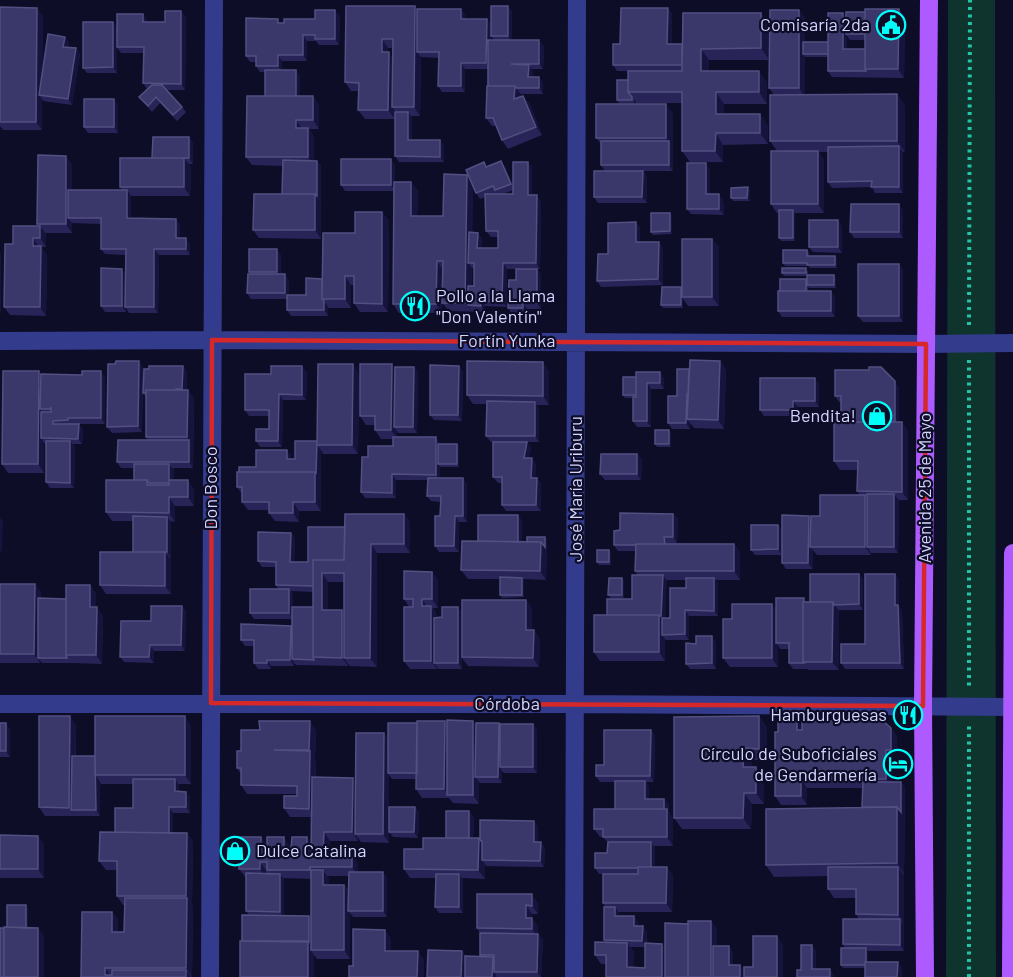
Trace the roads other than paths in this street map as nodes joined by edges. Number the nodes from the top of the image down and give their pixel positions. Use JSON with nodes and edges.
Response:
{"nodes":[{"id":1,"x":214,"y":0,"type":"edge"},
{"id":2,"x":577,"y":0,"type":"edge"},
{"id":3,"x":928,"y":0,"type":"edge"},
{"id":4,"x":212,"y":340,"type":"junction"},
{"id":5,"x":0,"y":341,"type":"edge"},
{"id":6,"x":577,"y":341,"type":"junction"},
{"id":7,"x":1013,"y":343,"type":"edge"},
{"id":8,"x":926,"y":344,"type":"junction"},
{"id":9,"x":1013,"y":554,"type":"edge"},
{"id":10,"x":211,"y":703,"type":"junction"},
{"id":11,"x":0,"y":704,"type":"edge"},
{"id":12,"x":575,"y":704,"type":"junction"},
{"id":13,"x":923,"y":706,"type":"junction"},
{"id":14,"x":1013,"y":707,"type":"edge"},
{"id":15,"x":210,"y":977,"type":"edge"},
{"id":16,"x":574,"y":977,"type":"edge"},
{"id":17,"x":925,"y":977,"type":"edge"},
{"id":18,"x":1011,"y":977,"type":"edge"}],
"edges":[{"from":1,"to":4,"type":"street","name":"Don Bosco"},
{"from":2,"to":6,"type":"street","name":"José María Uriburu"},
{"from":3,"to":8,"type":"main road","name":"Avenida 25 de Mayo"},
{"from":4,"to":5,"type":"street","name":"Fortín Yunka"},
{"from":4,"to":6,"type":"street","name":"Fortín Yunka"},
{"from":4,"to":10,"type":"street","name":"Don Bosco"},
{"from":6,"to":8,"type":"street","name":"Fortín Yunka"},
{"from":6,"to":12,"type":"street","name":"José María Uriburu"},
{"from":7,"to":8,"type":"street","name":"Fortín Yunka"},
{"from":8,"to":13,"type":"main road","name":"Avenida 25 de Mayo"},
{"from":9,"to":14,"type":"main road"},
{"from":10,"to":11,"type":"street","name":"Córdoba"},
{"from":10,"to":12,"type":"street","name":"Córdoba"},
{"from":10,"to":15,"type":"street","name":"Don Bosco"},
{"from":12,"to":13,"type":"street","name":"Córdoba"},
{"from":12,"to":16,"type":"street","name":"José María Uriburu"},
{"from":13,"to":14,"type":"street","name":"Córdoba"},
{"from":13,"to":17,"type":"main road","name":"Avenida 25 de Mayo"},
{"from":14,"to":18,"type":"main road"}]}
